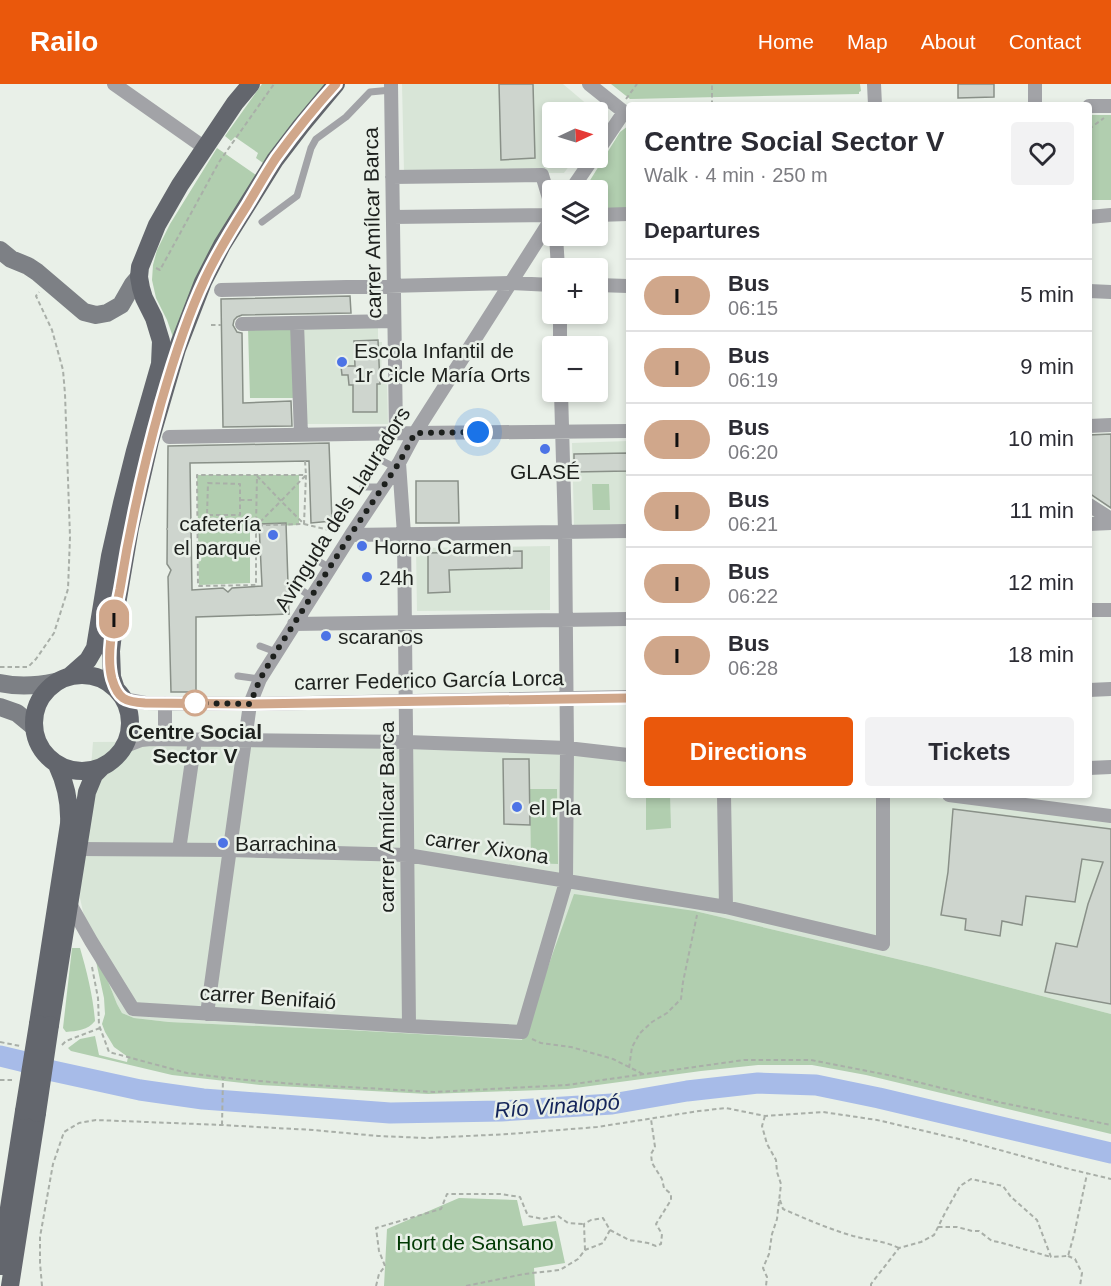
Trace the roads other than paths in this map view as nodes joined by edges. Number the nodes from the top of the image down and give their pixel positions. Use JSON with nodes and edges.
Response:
{"nodes":[{"id":1,"x":114,"y":84,"type":"edge"},
{"id":2,"x":250,"y":84,"type":"edge"},
{"id":3,"x":336,"y":84,"type":"edge"},
{"id":4,"x":589,"y":84,"type":"edge"},
{"id":5,"x":874,"y":84,"type":"edge"},
{"id":6,"x":1035,"y":84,"type":"edge"},
{"id":7,"x":391,"y":87,"type":"edge"},
{"id":8,"x":875,"y":102,"type":"edge"},
{"id":9,"x":1035,"y":102,"type":"edge"},
{"id":10,"x":1092,"y":107,"type":"edge"},
{"id":11,"x":626,"y":108,"type":"edge"},
{"id":12,"x":1110,"y":110,"type":"edge"},
{"id":13,"x":608,"y":135,"type":"edge"},
{"id":14,"x":205,"y":148,"type":"junction"},
{"id":15,"x":392,"y":177,"type":"junction"},
{"id":16,"x":544,"y":180,"type":"edge"},
{"id":17,"x":626,"y":214,"type":"edge"},
{"id":18,"x":608,"y":215,"type":"edge"},
{"id":19,"x":1111,"y":215,"type":"edge"},
{"id":20,"x":1092,"y":216,"type":"edge"},
{"id":21,"x":393,"y":217,"type":"junction"},
{"id":22,"x":542,"y":217,"type":"edge"},
{"id":23,"x":262,"y":222,"type":"dead end"},
{"id":24,"x":542,"y":233,"type":"edge"},
{"id":25,"x":6,"y":254,"type":"edge"},
{"id":26,"x":139,"y":277,"type":"junction"},
{"id":27,"x":511,"y":283,"type":"junction"},
{"id":28,"x":542,"y":285,"type":"edge"},
{"id":29,"x":608,"y":285,"type":"edge"},
{"id":30,"x":394,"y":286,"type":"junction"},
{"id":31,"x":626,"y":286,"type":"edge"},
{"id":32,"x":221,"y":290,"type":"dead end"},
{"id":33,"x":1092,"y":291,"type":"edge"},
{"id":34,"x":1111,"y":292,"type":"edge"},
{"id":35,"x":394,"y":321,"type":"junction"},
{"id":36,"x":242,"y":324,"type":"dead end"},
{"id":37,"x":297,"y":324,"type":"junction"},
{"id":38,"x":561,"y":402,"type":"edge"},
{"id":39,"x":1111,"y":425,"type":"edge"},
{"id":40,"x":1092,"y":426,"type":"edge"},
{"id":41,"x":561,"y":431,"type":"junction"},
{"id":42,"x":626,"y":431,"type":"edge"},
{"id":43,"x":396,"y":433,"type":"junction"},
{"id":44,"x":415,"y":433,"type":"junction"},
{"id":45,"x":301,"y":435,"type":"junction"},
{"id":46,"x":169,"y":437,"type":"dead end"},
{"id":47,"x":381,"y":460,"type":"dead end"},
{"id":48,"x":397,"y":465,"type":"junction"},
{"id":49,"x":363,"y":487,"type":"dead end"},
{"id":50,"x":383,"y":487,"type":"junction"},
{"id":51,"x":1092,"y":507,"type":"edge"},
{"id":52,"x":1111,"y":521,"type":"edge"},
{"id":53,"x":1092,"y":524,"type":"edge"},
{"id":54,"x":566,"y":531,"type":"junction"},
{"id":55,"x":626,"y":531,"type":"edge"},
{"id":56,"x":351,"y":534,"type":"junction"},
{"id":57,"x":404,"y":534,"type":"junction"},
{"id":58,"x":315,"y":559,"type":"dead end"},
{"id":59,"x":330,"y":568,"type":"junction"},
{"id":60,"x":298,"y":588,"type":"dead end"},
{"id":61,"x":312,"y":597,"type":"junction"},
{"id":62,"x":1092,"y":610,"type":"edge"},
{"id":63,"x":1111,"y":610,"type":"edge"},
{"id":64,"x":626,"y":619,"type":"edge"},
{"id":65,"x":566,"y":620,"type":"junction"},
{"id":66,"x":405,"y":623,"type":"junction"},
{"id":67,"x":294,"y":624,"type":"junction"},
{"id":68,"x":260,"y":646,"type":"dead end"},
{"id":69,"x":276,"y":652,"type":"junction"},
{"id":70,"x":238,"y":675,"type":"dead end"},
{"id":71,"x":63,"y":679,"type":"junction"},
{"id":72,"x":260,"y":679,"type":"junction"},
{"id":73,"x":0,"y":683,"type":"edge"},
{"id":74,"x":1111,"y":689,"type":"edge"},
{"id":75,"x":1092,"y":690,"type":"edge"},
{"id":76,"x":120,"y":694,"type":"junction"},
{"id":77,"x":566,"y":698,"type":"junction"},
{"id":78,"x":626,"y":698,"type":"edge"},
{"id":79,"x":406,"y":701,"type":"junction"},
{"id":80,"x":165,"y":703,"type":"junction"},
{"id":81,"x":250,"y":704,"type":"junction"},
{"id":82,"x":0,"y":707,"type":"edge"},
{"id":83,"x":34,"y":727,"type":"junction"},
{"id":84,"x":165,"y":739,"type":"junction"},
{"id":85,"x":195,"y":740,"type":"junction"},
{"id":86,"x":244,"y":741,"type":"junction"},
{"id":87,"x":407,"y":742,"type":"junction"},
{"id":88,"x":123,"y":747,"type":"junction"},
{"id":89,"x":567,"y":748,"type":"junction"},
{"id":90,"x":626,"y":755,"type":"edge"},
{"id":91,"x":57,"y":765,"type":"junction"},
{"id":92,"x":102,"y":767,"type":"junction"},
{"id":93,"x":1111,"y":767,"type":"edge"},
{"id":94,"x":1092,"y":768,"type":"edge"},
{"id":95,"x":724,"y":798,"type":"edge"},
{"id":96,"x":883,"y":798,"type":"edge"},
{"id":97,"x":995,"y":798,"type":"edge"},
{"id":98,"x":1041,"y":801,"type":"edge"},
{"id":99,"x":1111,"y":816,"type":"edge"},
{"id":100,"x":78,"y":849,"type":"junction"},
{"id":101,"x":179,"y":850,"type":"junction"},
{"id":102,"x":229,"y":850,"type":"junction"},
{"id":103,"x":407,"y":855,"type":"junction"},
{"id":104,"x":566,"y":882,"type":"junction"},
{"id":105,"x":70,"y":904,"type":"junction"},
{"id":106,"x":726,"y":907,"type":"junction"},
{"id":107,"x":207,"y":1014,"type":"junction"},
{"id":108,"x":44,"y":1024,"type":"junction"},
{"id":109,"x":409,"y":1026,"type":"junction"},
{"id":110,"x":31,"y":1112,"type":"junction"},
{"id":111,"x":8,"y":1212,"type":"junction"},
{"id":112,"x":0,"y":1235,"type":"edge"},
{"id":113,"x":0,"y":1266,"type":"edge"},
{"id":114,"x":10,"y":1286,"type":"edge"}],
"edges":[{"from":1,"to":14,"type":"street"},
{"from":2,"to":14,"type":"main road"},
{"from":3,"to":76,"type":"main road"},
{"from":4,"to":11,"type":"street"},
{"from":5,"to":8,"type":"street"},
{"from":6,"to":9,"type":"street"},
{"from":7,"to":15,"type":"street","name":"carrer Amílcar Barca"},
{"from":7,"to":23,"type":"lane"},
{"from":10,"to":12,"type":"street"},
{"from":11,"to":13,"type":"street"},
{"from":14,"to":26,"type":"main road"},
{"from":15,"to":16,"type":"street"},
{"from":15,"to":21,"type":"street","name":"carrer Amílcar Barca"},
{"from":17,"to":18,"type":"street"},
{"from":19,"to":20,"type":"street"},
{"from":21,"to":22,"type":"street"},
{"from":21,"to":30,"type":"street","name":"carrer Amílcar Barca"},
{"from":24,"to":27,"type":"street","name":"Avinguda dels Llauradors"},
{"from":25,"to":26,"type":"street"},
{"from":26,"to":71,"type":"main road"},
{"from":27,"to":28,"type":"street"},
{"from":27,"to":30,"type":"street"},
{"from":27,"to":44,"type":"street","name":"Avinguda dels Llauradors"},
{"from":29,"to":31,"type":"street"},
{"from":30,"to":32,"type":"street"},
{"from":30,"to":35,"type":"street","name":"carrer Amílcar Barca"},
{"from":33,"to":34,"type":"street"},
{"from":35,"to":37,"type":"street"},
{"from":35,"to":43,"type":"street","name":"carrer Amílcar Barca"},
{"from":36,"to":37,"type":"street"},
{"from":37,"to":45,"type":"street"},
{"from":38,"to":41,"type":"street"},
{"from":39,"to":40,"type":"street"},
{"from":41,"to":42,"type":"street"},
{"from":41,"to":44,"type":"street"},
{"from":41,"to":54,"type":"street"},
{"from":43,"to":44,"type":"street"},
{"from":43,"to":45,"type":"street"},
{"from":44,"to":48,"type":"street","name":"Avinguda dels Llauradors"},
{"from":45,"to":46,"type":"street"},
{"from":47,"to":48,"type":"lane"},
{"from":48,"to":50,"type":"street","name":"Avinguda dels Llauradors"},
{"from":48,"to":57,"type":"street","name":"carrer Amílcar Barca"},
{"from":49,"to":50,"type":"lane"},
{"from":50,"to":56,"type":"street","name":"Avinguda dels Llauradors"},
{"from":51,"to":52,"type":"street"},
{"from":52,"to":53,"type":"street"},
{"from":54,"to":55,"type":"street"},
{"from":54,"to":57,"type":"street"},
{"from":54,"to":65,"type":"street"},
{"from":56,"to":57,"type":"street"},
{"from":56,"to":59,"type":"street","name":"Avinguda dels Llauradors"},
{"from":57,"to":66,"type":"street","name":"carrer Amílcar Barca"},
{"from":58,"to":59,"type":"lane"},
{"from":59,"to":61,"type":"street","name":"Avinguda dels Llauradors"},
{"from":60,"to":61,"type":"lane"},
{"from":61,"to":67,"type":"street","name":"Avinguda dels Llauradors"},
{"from":62,"to":63,"type":"street"},
{"from":64,"to":65,"type":"street"},
{"from":65,"to":66,"type":"street"},
{"from":65,"to":77,"type":"street"},
{"from":66,"to":67,"type":"street"},
{"from":66,"to":79,"type":"street","name":"carrer Amílcar Barca"},
{"from":67,"to":69,"type":"street","name":"Avinguda dels Llauradors"},
{"from":68,"to":69,"type":"lane"},
{"from":69,"to":72,"type":"street","name":"Avinguda dels Llauradors"},
{"from":70,"to":72,"type":"lane"},
{"from":71,"to":73,"type":"street"},
{"from":71,"to":76,"type":"main road"},
{"from":71,"to":83,"type":"main road"},
{"from":72,"to":81,"type":"street","name":"Avinguda dels Llauradors"},
{"from":74,"to":75,"type":"street"},
{"from":76,"to":80,"type":"street","name":"carrer Federico García Lorca"},
{"from":76,"to":88,"type":"main road"},
{"from":77,"to":78,"type":"street","name":"carrer Federico García Lorca"},
{"from":77,"to":79,"type":"street","name":"carrer Federico García Lorca"},
{"from":77,"to":89,"type":"street"},
{"from":79,"to":81,"type":"street","name":"carrer Federico García Lorca"},
{"from":79,"to":87,"type":"street","name":"carrer Amílcar Barca"},
{"from":80,"to":81,"type":"street","name":"carrer Federico García Lorca"},
{"from":80,"to":84,"type":"street"},
{"from":81,"to":86,"type":"street","name":"Avinguda dels Llauradors"},
{"from":82,"to":83,"type":"street"},
{"from":83,"to":91,"type":"main road"},
{"from":84,"to":85,"type":"street"},
{"from":84,"to":88,"type":"street"},
{"from":85,"to":86,"type":"street"},
{"from":85,"to":101,"type":"street"},
{"from":86,"to":87,"type":"street"},
{"from":86,"to":102,"type":"street","name":"Avinguda dels Llauradors"},
{"from":87,"to":89,"type":"street"},
{"from":87,"to":103,"type":"street","name":"carrer Amílcar Barca"},
{"from":88,"to":92,"type":"main road"},
{"from":89,"to":90,"type":"street"},
{"from":89,"to":104,"type":"street"},
{"from":91,"to":92,"type":"main road"},
{"from":91,"to":108,"type":"main road"},
{"from":92,"to":100,"type":"main road"},
{"from":93,"to":94,"type":"street"},
{"from":95,"to":106,"type":"street"},
{"from":96,"to":106,"type":"street","name":"carrer Xixona"},
{"from":97,"to":98,"type":"street"},
{"from":98,"to":99,"type":"street"},
{"from":100,"to":101,"type":"street","name":"carrer Xixona"},
{"from":100,"to":105,"type":"main road"},
{"from":101,"to":102,"type":"street","name":"carrer Xixona"},
{"from":102,"to":103,"type":"street","name":"carrer Xixona"},
{"from":102,"to":107,"type":"street","name":"Avinguda dels Llauradors"},
{"from":103,"to":104,"type":"street","name":"carrer Xixona"},
{"from":103,"to":109,"type":"street","name":"carrer Amílcar Barca"},
{"from":104,"to":106,"type":"street","name":"carrer Xixona"},
{"from":104,"to":109,"type":"street","name":"carrer Benifaió"},
{"from":105,"to":107,"type":"street","name":"carrer Benifaió"},
{"from":105,"to":108,"type":"main road"},
{"from":107,"to":109,"type":"street","name":"carrer Benifaió"},
{"from":108,"to":110,"type":"main road","bridge":true},
{"from":110,"to":111,"type":"main road"},
{"from":110,"to":114,"type":"main road"},
{"from":111,"to":112,"type":"lane"},
{"from":111,"to":113,"type":"main road"}]}
